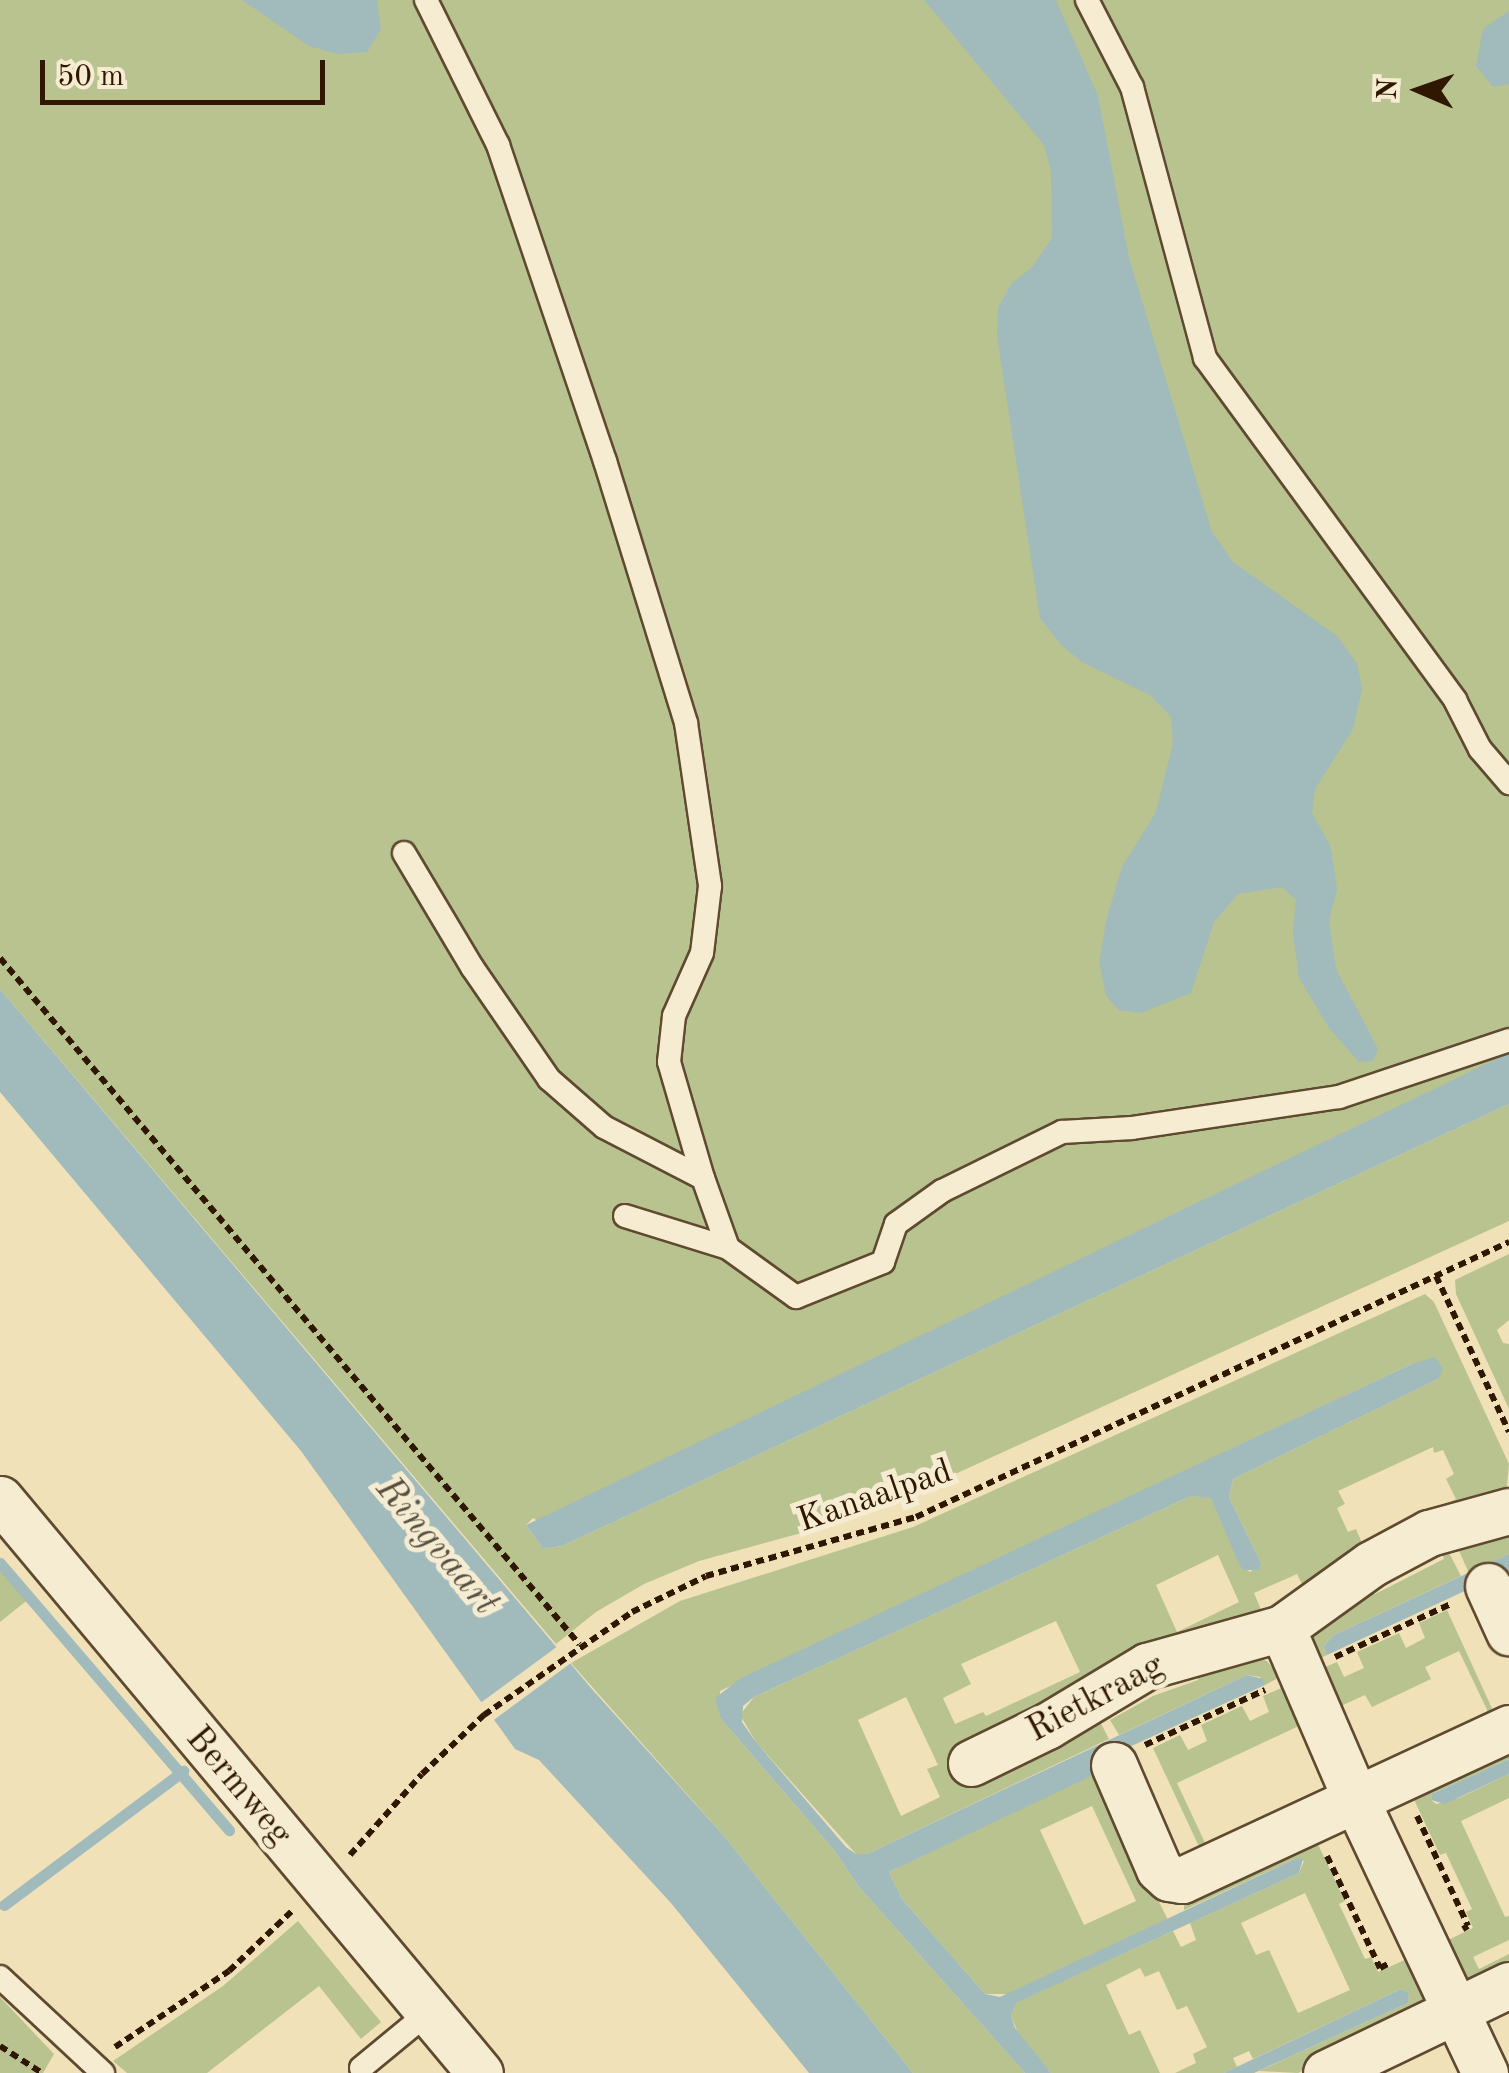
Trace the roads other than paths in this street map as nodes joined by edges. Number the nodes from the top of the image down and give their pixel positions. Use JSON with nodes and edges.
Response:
{"nodes":[{"id":1,"x":426,"y":0,"type":"edge"},
{"id":2,"x":1087,"y":0,"type":"edge"},
{"id":3,"x":1509,"y":784,"type":"edge"},
{"id":4,"x":404,"y":853,"type":"dead end"},
{"id":5,"x":1509,"y":1040,"type":"edge"},
{"id":6,"x":704,"y":1178,"type":"junction"},
{"id":7,"x":625,"y":1216,"type":"dead end"},
{"id":8,"x":728,"y":1248,"type":"junction"},
{"id":9,"x":2,"y":1504,"type":"edge"},
{"id":10,"x":1509,"y":1512,"type":"edge"},
{"id":11,"x":1488,"y":1586,"type":"dead end"},
{"id":12,"x":1282,"y":1628,"type":"junction"},
{"id":13,"x":1509,"y":1632,"type":"edge"},
{"id":14,"x":1509,"y":1728,"type":"edge"},
{"id":15,"x":971,"y":1762,"type":"dead end"},
{"id":16,"x":1114,"y":1765,"type":"dead end"},
{"id":17,"x":1356,"y":1800,"type":"junction"},
{"id":18,"x":0,"y":1977,"type":"edge"},
{"id":19,"x":1509,"y":1986,"type":"edge"},
{"id":20,"x":1456,"y":2011,"type":"junction"},
{"id":21,"x":429,"y":2012,"type":"junction"},
{"id":22,"x":97,"y":2068,"type":"edge"},
{"id":23,"x":361,"y":2068,"type":"dead end"},
{"id":24,"x":480,"y":2073,"type":"edge"},
{"id":25,"x":1326,"y":2073,"type":"edge"},
{"id":26,"x":1485,"y":2073,"type":"edge"}],
"edges":[{"from":1,"to":6,"type":"lane"},
{"from":2,"to":3,"type":"lane"},
{"from":4,"to":6,"type":"lane"},
{"from":5,"to":8,"type":"lane"},
{"from":6,"to":8,"type":"lane"},
{"from":7,"to":8,"type":"lane"},
{"from":9,"to":21,"type":"street","name":"Bermweg"},
{"from":10,"to":12,"type":"street","name":"Rietkraag"},
{"from":11,"to":13,"type":"street"},
{"from":12,"to":15,"type":"street","name":"Rietkraag"},
{"from":12,"to":17,"type":"street"},
{"from":14,"to":17,"type":"street","name":"Rietkraag"},
{"from":16,"to":17,"type":"street","name":"Rietkraag"},
{"from":17,"to":20,"type":"street"},
{"from":18,"to":22,"type":"lane"},
{"from":19,"to":20,"type":"street"},
{"from":20,"to":25,"type":"street"},
{"from":20,"to":26,"type":"street"},
{"from":21,"to":23,"type":"lane"},
{"from":21,"to":24,"type":"street","name":"Bermweg"}]}
